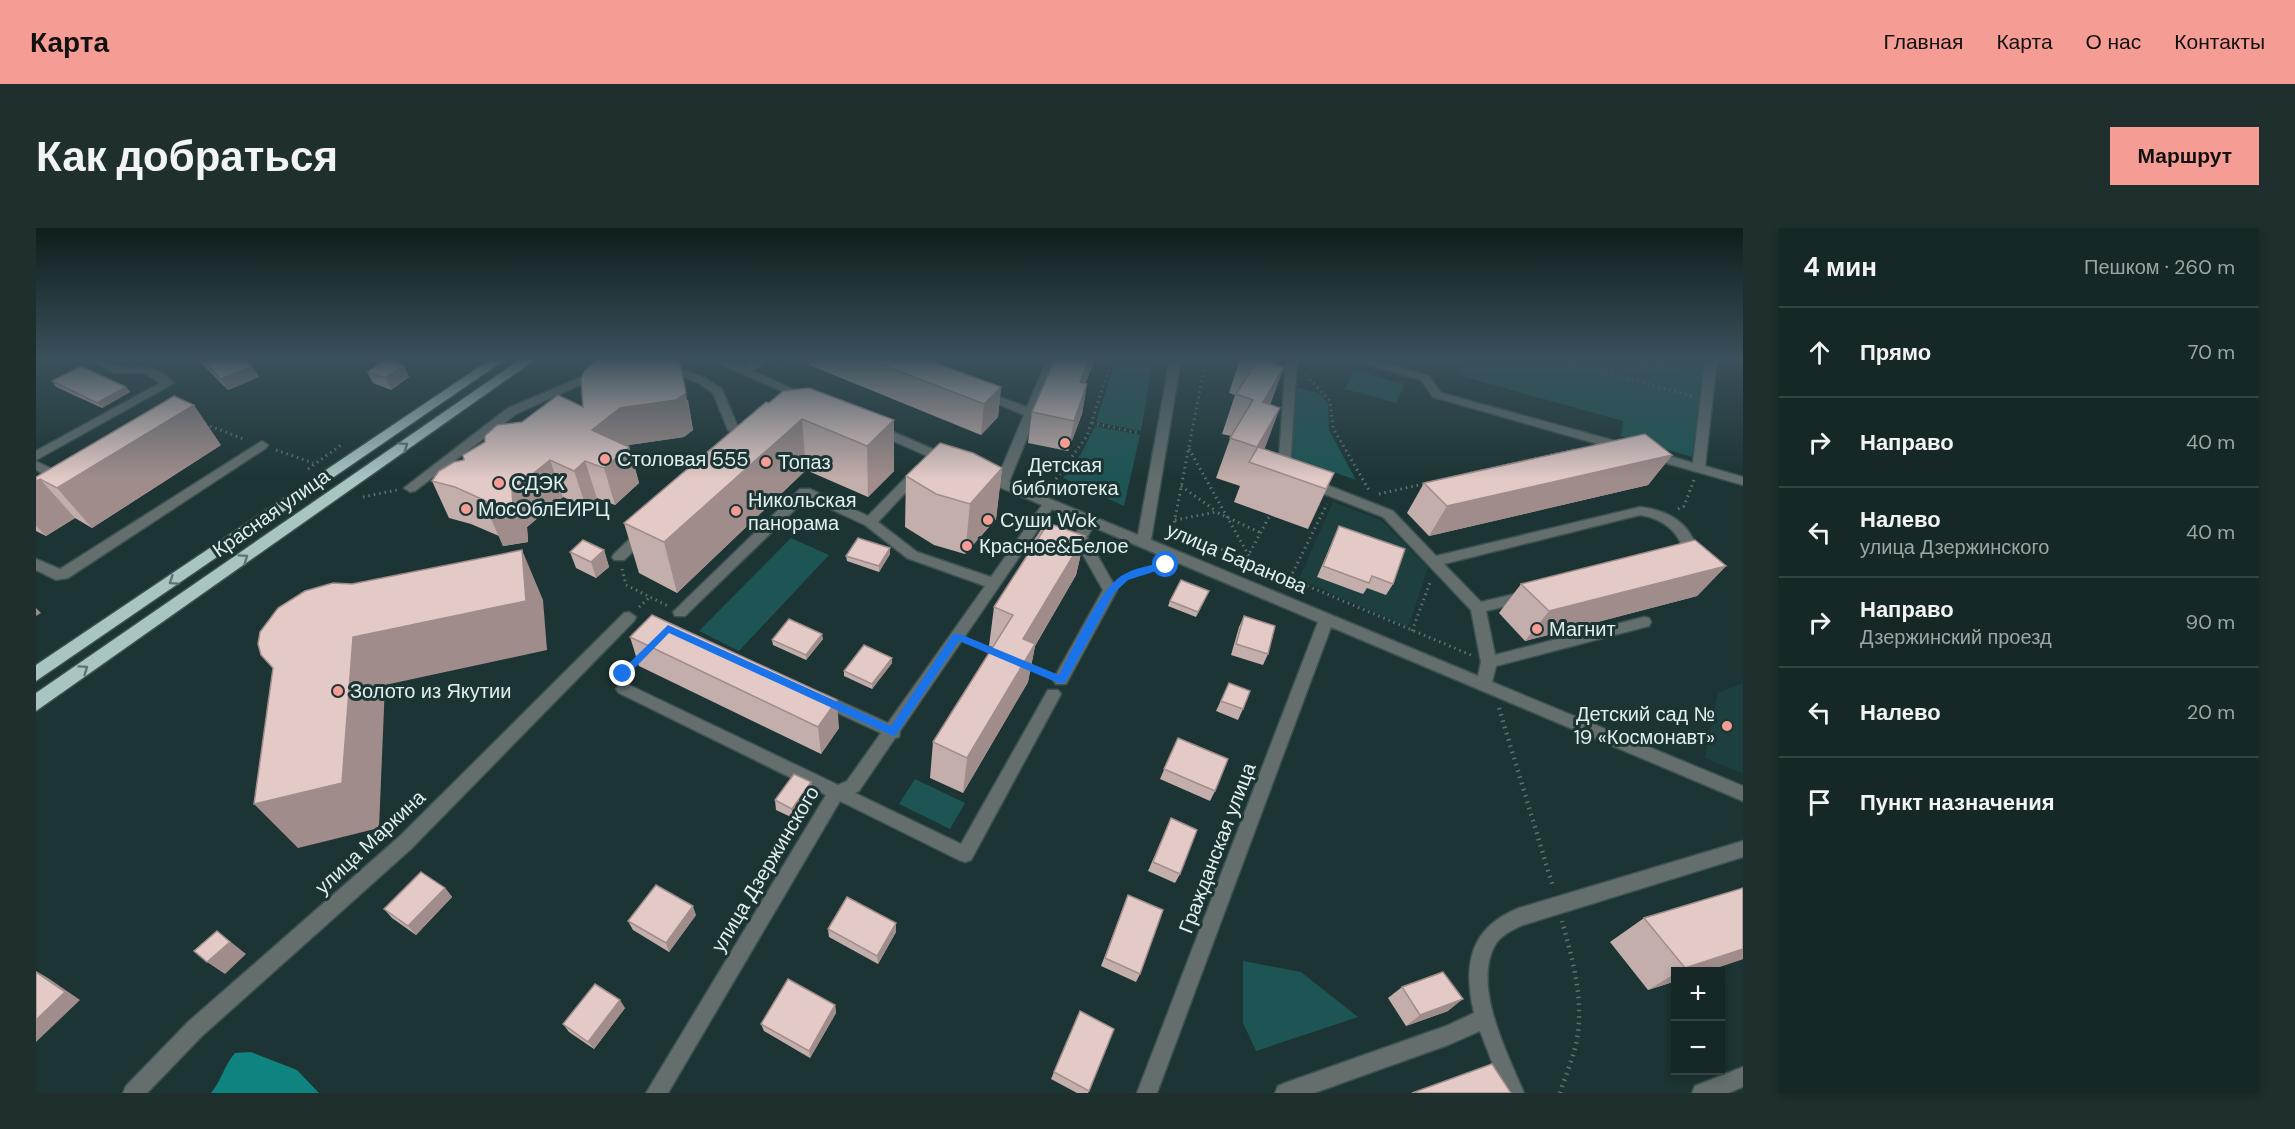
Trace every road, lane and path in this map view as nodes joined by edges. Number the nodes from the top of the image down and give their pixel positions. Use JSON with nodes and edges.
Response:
{"nodes":[{"id":1,"x":140,"y":399,"type":"edge"},
{"id":2,"x":441,"y":399,"type":"edge"},
{"id":3,"x":471,"y":399,"type":"edge"},
{"id":4,"x":538,"y":399,"type":"edge"},
{"id":5,"x":722,"y":399,"type":"edge"},
{"id":6,"x":797,"y":399,"type":"edge"},
{"id":7,"x":808,"y":399,"type":"edge"},
{"id":8,"x":995,"y":399,"type":"edge"},
{"id":9,"x":1036,"y":399,"type":"edge"},
{"id":10,"x":1099,"y":399,"type":"edge"},
{"id":11,"x":1169,"y":399,"type":"edge"},
{"id":12,"x":1198,"y":399,"type":"edge"},
{"id":13,"x":1292,"y":399,"type":"edge"},
{"id":14,"x":1328,"y":399,"type":"edge"},
{"id":15,"x":1453,"y":399,"type":"edge"},
{"id":16,"x":1708,"y":400,"type":"edge"},
{"id":17,"x":821,"y":405,"type":"edge"},
{"id":18,"x":785,"y":408,"type":"edge"},
{"id":19,"x":1031,"y":412,"type":"junction"},
{"id":20,"x":196,"y":420,"type":"edge"},
{"id":21,"x":863,"y":423,"type":"edge"},
{"id":22,"x":1092,"y":423,"type":"junction"},
{"id":23,"x":1140,"y":433,"type":"dead end"},
{"id":24,"x":750,"y":437,"type":"edge"},
{"id":25,"x":1607,"y":442,"type":"junction"},
{"id":26,"x":262,"y":445,"type":"junction"},
{"id":27,"x":1189,"y":448,"type":"junction"},
{"id":28,"x":935,"y":455,"type":"junction"},
{"id":29,"x":36,"y":456,"type":"edge"},
{"id":30,"x":313,"y":463,"type":"dead end"},
{"id":31,"x":42,"y":468,"type":"edge"},
{"id":32,"x":1699,"y":468,"type":"junction"},
{"id":33,"x":36,"y":478,"type":"edge"},
{"id":34,"x":1056,"y":479,"type":"dead end"},
{"id":35,"x":1743,"y":481,"type":"edge"},
{"id":36,"x":1002,"y":484,"type":"junction"},
{"id":37,"x":1181,"y":486,"type":"junction"},
{"id":38,"x":78,"y":487,"type":"edge"},
{"id":39,"x":410,"y":488,"type":"joint"},
{"id":40,"x":1333,"y":492,"type":"junction"},
{"id":41,"x":363,"y":497,"type":"dead end"},
{"id":42,"x":1049,"y":504,"type":"junction"},
{"id":43,"x":1216,"y":512,"type":"junction"},
{"id":44,"x":1270,"y":515,"type":"dead end"},
{"id":45,"x":1662,"y":515,"type":"junction"},
{"id":46,"x":1226,"y":516,"type":"junction"},
{"id":47,"x":1149,"y":519,"type":"junction"},
{"id":48,"x":1091,"y":520,"type":"junction"},
{"id":49,"x":1174,"y":520,"type":"junction"},
{"id":50,"x":870,"y":522,"type":"junction"},
{"id":51,"x":654,"y":525,"type":"edge"},
{"id":52,"x":1109,"y":528,"type":"junction"},
{"id":53,"x":1261,"y":532,"type":"junction"},
{"id":54,"x":1144,"y":542,"type":"junction"},
{"id":55,"x":619,"y":557,"type":"dead end"},
{"id":56,"x":1248,"y":558,"type":"junction"},
{"id":57,"x":1435,"y":563,"type":"junction"},
{"id":58,"x":1667,"y":563,"type":"edge"},
{"id":59,"x":36,"y":564,"type":"edge"},
{"id":60,"x":1166,"y":565,"type":"dead end"},
{"id":61,"x":1290,"y":578,"type":"junction"},
{"id":62,"x":1234,"y":580,"type":"junction"},
{"id":63,"x":992,"y":583,"type":"junction"},
{"id":64,"x":626,"y":585,"type":"dead end"},
{"id":65,"x":1110,"y":590,"type":"junction"},
{"id":66,"x":1544,"y":592,"type":"edge"},
{"id":67,"x":650,"y":597,"type":"dead end"},
{"id":68,"x":1478,"y":608,"type":"junction"},
{"id":69,"x":680,"y":612,"type":"dead end"},
{"id":70,"x":629,"y":617,"type":"dead end"},
{"id":71,"x":1327,"y":618,"type":"junction"},
{"id":72,"x":1644,"y":622,"type":"dead end"},
{"id":73,"x":1412,"y":631,"type":"junction"},
{"id":74,"x":957,"y":636,"type":"junction"},
{"id":75,"x":645,"y":651,"type":"edge"},
{"id":76,"x":999,"y":654,"type":"edge"},
{"id":77,"x":1489,"y":662,"type":"junction"},
{"id":78,"x":1019,"y":663,"type":"edge"},
{"id":79,"x":36,"y":674,"type":"edge"},
{"id":80,"x":1484,"y":684,"type":"junction"},
{"id":81,"x":1057,"y":687,"type":"junction"},
{"id":82,"x":624,"y":689,"type":"joint"},
{"id":83,"x":807,"y":693,"type":"edge"},
{"id":84,"x":36,"y":703,"type":"edge"},
{"id":85,"x":893,"y":732,"type":"junction"},
{"id":86,"x":836,"y":792,"type":"junction"},
{"id":87,"x":1743,"y":794,"type":"edge"},
{"id":88,"x":1743,"y":849,"type":"edge"},
{"id":89,"x":1558,"y":905,"type":"junction"},
{"id":90,"x":1484,"y":1019,"type":"junction"},
{"id":91,"x":1743,"y":1077,"type":"edge"},
{"id":92,"x":133,"y":1093,"type":"edge"},
{"id":93,"x":656,"y":1093,"type":"edge"},
{"id":94,"x":1146,"y":1093,"type":"edge"},
{"id":95,"x":1285,"y":1093,"type":"edge"},
{"id":96,"x":1514,"y":1093,"type":"edge"},
{"id":97,"x":1560,"y":1093,"type":"edge"},
{"id":98,"x":1702,"y":1093,"type":"edge"}],
"edges":[{"from":1,"to":29,"type":"street"},
{"from":2,"to":79,"type":"highway","name":"Красная улица","one_way":true},
{"from":84,"to":3,"type":"highway","name":"Красная улица","one_way":true},
{"from":4,"to":39,"type":"street"},
{"from":5,"to":24,"type":"street"},
{"from":6,"to":18,"type":"street"},
{"from":7,"to":17,"type":"street"},
{"from":8,"to":19,"type":"street"},
{"from":9,"to":19,"type":"street"},
{"from":10,"to":22,"type":"path"},
{"from":11,"to":47,"type":"street"},
{"from":12,"to":27,"type":"path"},
{"from":13,"to":40,"type":"street"},
{"from":14,"to":25,"type":"path"},
{"from":15,"to":25,"type":"street"},
{"from":16,"to":32,"type":"street"},
{"from":19,"to":36,"type":"street"},
{"from":20,"to":26,"type":"path"},
{"from":21,"to":28,"type":"street","name":"улица Баранова"},
{"from":22,"to":23,"type":"path"},
{"from":22,"to":34,"type":"path"},
{"from":25,"to":32,"type":"street"},
{"from":26,"to":30,"type":"path"},
{"from":26,"to":59,"type":"street"},
{"from":27,"to":37,"type":"path"},
{"from":27,"to":46,"type":"path"},
{"from":28,"to":36,"type":"street","name":"улица Баранова"},
{"from":28,"to":50,"type":"street"},
{"from":31,"to":33,"type":"street"},
{"from":31,"to":38,"type":"street"},
{"from":32,"to":35,"type":"street"},
{"from":32,"to":45,"type":"path"},
{"from":36,"to":42,"type":"street","name":"улица Баранова"},
{"from":37,"to":43,"type":"path"},
{"from":37,"to":49,"type":"path"},
{"from":39,"to":41,"type":"path"},
{"from":40,"to":57,"type":"street"},
{"from":40,"to":61,"type":"path"},
{"from":42,"to":48,"type":"street","name":"улица Баранова"},
{"from":42,"to":63,"type":"street","name":"улица Дзержинского"},
{"from":43,"to":46,"type":"path"},
{"from":43,"to":49,"type":"path"},
{"from":44,"to":53,"type":"path"},
{"from":45,"to":57,"type":"street"},
{"from":45,"to":58,"type":"street"},
{"from":46,"to":53,"type":"path"},
{"from":46,"to":56,"type":"path"},
{"from":47,"to":52,"type":"street"},
{"from":47,"to":54,"type":"street"},
{"from":48,"to":52,"type":"street","name":"улица Баранова"},
{"from":48,"to":65,"type":"street"},
{"from":49,"to":56,"type":"path"},
{"from":50,"to":63,"type":"street"},
{"from":50,"to":69,"type":"street"},
{"from":51,"to":55,"type":"street"},
{"from":52,"to":54,"type":"street","name":"улица Баранова"},
{"from":53,"to":56,"type":"path"},
{"from":54,"to":62,"type":"street","name":"улица Баранова"},
{"from":56,"to":61,"type":"path"},
{"from":56,"to":62,"type":"path"},
{"from":57,"to":68,"type":"street"},
{"from":57,"to":73,"type":"path"},
{"from":60,"to":65,"type":"path"},
{"from":61,"to":73,"type":"path"},
{"from":62,"to":71,"type":"street","name":"улица Баранова"},
{"from":63,"to":74,"type":"street","name":"улица Дзержинского"},
{"from":64,"to":67,"type":"path"},
{"from":65,"to":81,"type":"street"},
{"from":66,"to":68,"type":"street"},
{"from":68,"to":77,"type":"street"},
{"from":70,"to":92,"type":"street","name":"улица Маркина"},
{"from":71,"to":80,"type":"street","name":"улица Баранова"},
{"from":71,"to":94,"type":"street","name":"Гражданская улица"},
{"from":72,"to":77,"type":"street"},
{"from":73,"to":77,"type":"path"},
{"from":74,"to":76,"type":"path"},
{"from":74,"to":85,"type":"street","name":"улица Дзержинского"},
{"from":75,"to":82,"type":"path"},
{"from":77,"to":80,"type":"street"},
{"from":78,"to":81,"type":"path"},
{"from":80,"to":87,"type":"street","name":"улица Баранова"},
{"from":80,"to":89,"type":"path"},
{"from":81,"to":86,"type":"street"},
{"from":82,"to":86,"type":"street"},
{"from":83,"to":85,"type":"street"},
{"from":85,"to":86,"type":"street","name":"улица Дзержинского"},
{"from":86,"to":93,"type":"street","name":"улица Дзержинского"},
{"from":88,"to":89,"type":"street"},
{"from":89,"to":90,"type":"street"},
{"from":89,"to":97,"type":"path"},
{"from":90,"to":95,"type":"street"},
{"from":90,"to":96,"type":"street"},
{"from":91,"to":98,"type":"street"}]}
